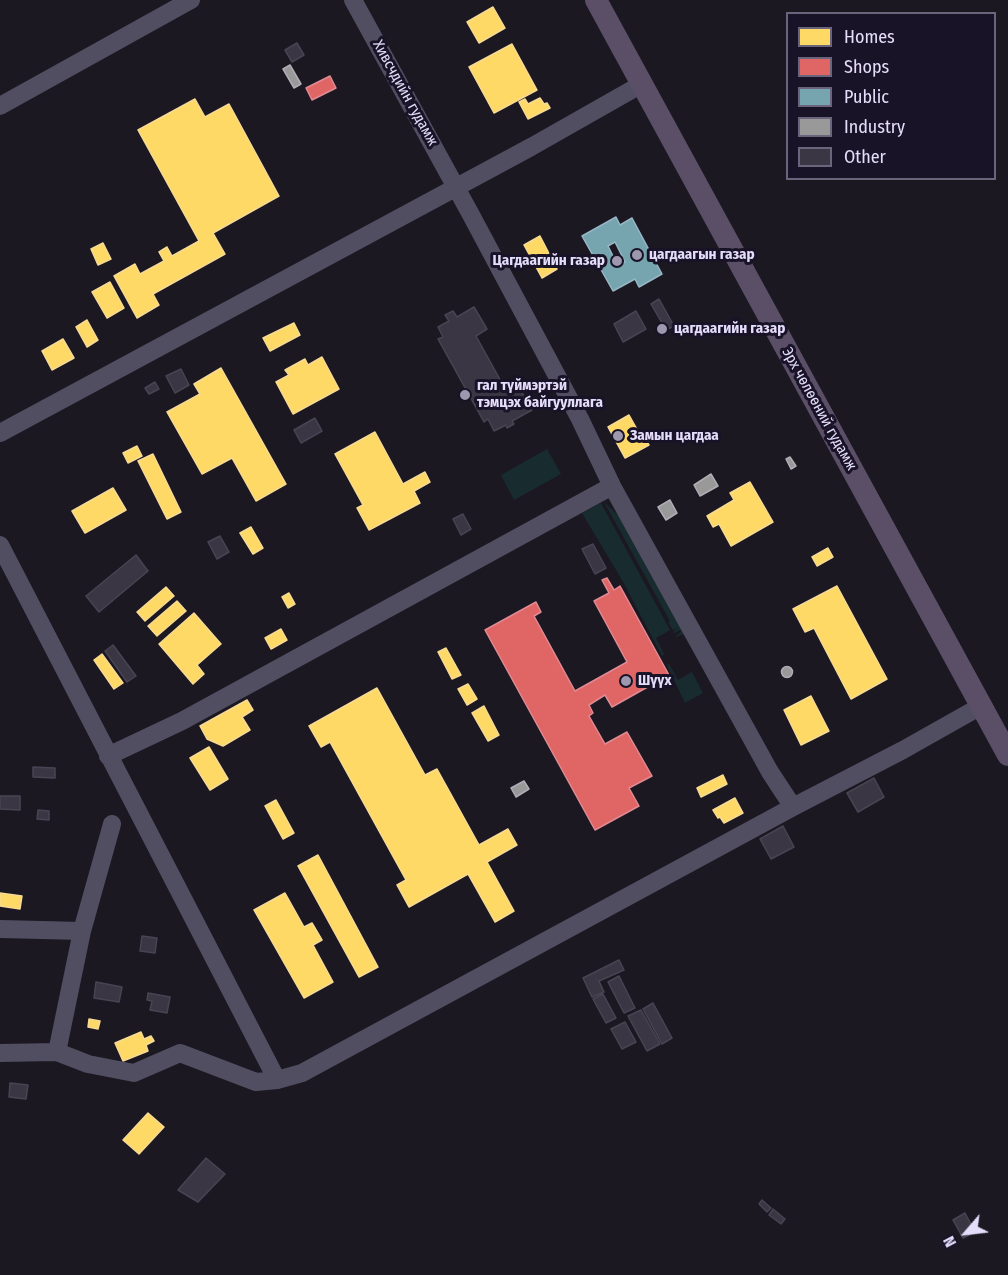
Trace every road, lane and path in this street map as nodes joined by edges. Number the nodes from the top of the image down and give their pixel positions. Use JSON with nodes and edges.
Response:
{"nodes":[{"id":1,"x":191,"y":0,"type":"edge"},
{"id":2,"x":353,"y":0,"type":"edge"},
{"id":3,"x":596,"y":0,"type":"edge"},
{"id":4,"x":642,"y":84,"type":"junction"},
{"id":5,"x":0,"y":106,"type":"edge"},
{"id":6,"x":456,"y":186,"type":"junction"},
{"id":7,"x":0,"y":433,"type":"edge"},
{"id":8,"x":612,"y":486,"type":"junction"},
{"id":9,"x":0,"y":545,"type":"edge"},
{"id":10,"x":981,"y":706,"type":"junction"},
{"id":11,"x":1008,"y":755,"type":"edge"},
{"id":12,"x":108,"y":756,"type":"junction"},
{"id":13,"x":793,"y":807,"type":"junction"},
{"id":14,"x":112,"y":824,"type":"dead end"},
{"id":15,"x":0,"y":929,"type":"edge"},
{"id":16,"x":82,"y":931,"type":"junction"},
{"id":17,"x":57,"y":1052,"type":"junction"},
{"id":18,"x":0,"y":1053,"type":"edge"},
{"id":19,"x":277,"y":1080,"type":"junction"}],
"edges":[{"from":1,"to":5,"type":"street"},
{"from":2,"to":6,"type":"street","name":"Хивсчдийн гудамж"},
{"from":3,"to":4,"type":"main road","name":"Эрх чөлөөний гудамж"},
{"from":4,"to":6,"type":"street"},
{"from":4,"to":10,"type":"main road","name":"Эрх чөлөөний гудамж"},
{"from":6,"to":7,"type":"street"},
{"from":6,"to":8,"type":"street","name":"Хивсчдийн гудамж"},
{"from":8,"to":12,"type":"street"},
{"from":8,"to":13,"type":"street","name":"Хивсчдийн гудамж"},
{"from":9,"to":12,"type":"street"},
{"from":10,"to":11,"type":"main road","name":"Эрх чөлөөний гудамж"},
{"from":10,"to":13,"type":"street"},
{"from":12,"to":19,"type":"street"},
{"from":13,"to":19,"type":"street"},
{"from":14,"to":16,"type":"street"},
{"from":15,"to":16,"type":"street"},
{"from":16,"to":17,"type":"street"},
{"from":17,"to":18,"type":"street"},
{"from":17,"to":19,"type":"street"}]}
